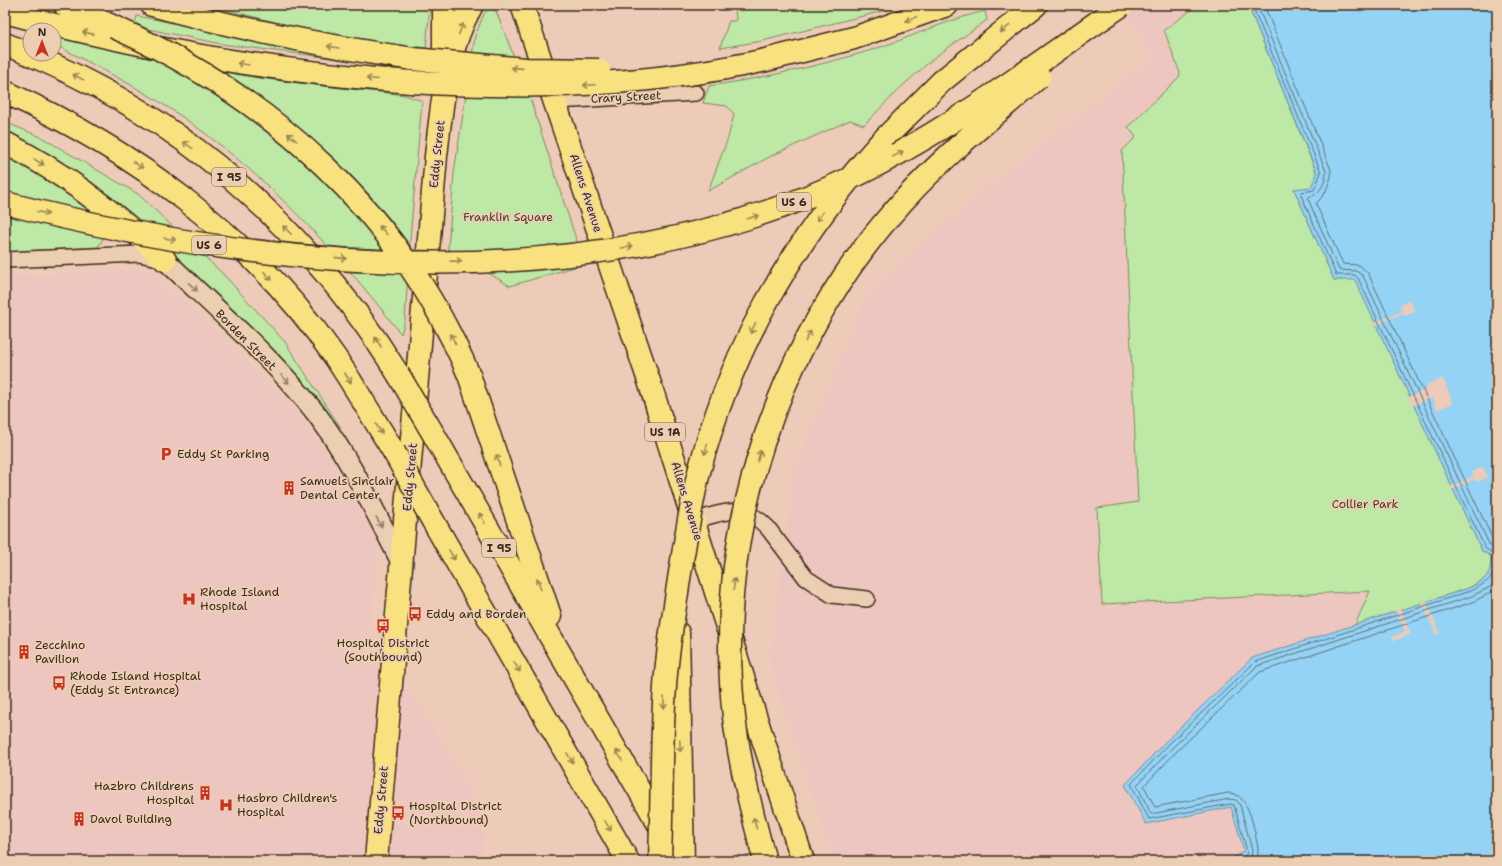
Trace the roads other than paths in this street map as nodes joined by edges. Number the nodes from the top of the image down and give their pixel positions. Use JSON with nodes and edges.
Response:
{"nodes":[{"id":1,"x":65,"y":5,"type":"edge"},
{"id":2,"x":152,"y":5,"type":"edge"},
{"id":3,"x":444,"y":5,"type":"edge"},
{"id":4,"x":472,"y":5,"type":"edge"},
{"id":5,"x":522,"y":5,"type":"edge"},
{"id":6,"x":947,"y":5,"type":"edge"},
{"id":7,"x":1036,"y":5,"type":"edge"},
{"id":8,"x":1122,"y":5,"type":"edge"},
{"id":9,"x":5,"y":12,"type":"edge"},
{"id":10,"x":5,"y":44,"type":"edge"},
{"id":11,"x":766,"y":60,"type":"junction"},
{"id":12,"x":5,"y":92,"type":"edge"},
{"id":13,"x":696,"y":93,"type":"dead end"},
{"id":14,"x":445,"y":94,"type":"junction"},
{"id":15,"x":556,"y":101,"type":"junction"},
{"id":16,"x":5,"y":108,"type":"edge"},
{"id":17,"x":5,"y":143,"type":"edge"},
{"id":18,"x":105,"y":143,"type":"junction"},
{"id":19,"x":5,"y":203,"type":"edge"},
{"id":20,"x":5,"y":260,"type":"edge"},
{"id":21,"x":165,"y":260,"type":"junction"},
{"id":22,"x":694,"y":521,"type":"junction"},
{"id":23,"x":402,"y":564,"type":"junction"},
{"id":24,"x":679,"y":582,"type":"junction"},
{"id":25,"x":866,"y":599,"type":"dead end"},
{"id":26,"x":565,"y":660,"type":"junction"},
{"id":27,"x":376,"y":861,"type":"edge"},
{"id":28,"x":628,"y":861,"type":"edge"},
{"id":29,"x":660,"y":861,"type":"edge"},
{"id":30,"x":680,"y":861,"type":"edge"},
{"id":31,"x":683,"y":861,"type":"edge"},
{"id":32,"x":765,"y":861,"type":"edge"},
{"id":33,"x":803,"y":861,"type":"edge"}],
"edges":[{"from":26,"to":1,"type":"main road","one_way":true,"bridge":true},
{"from":11,"to":2,"type":"main road","one_way":true,"bridge":true},
{"from":3,"to":14,"type":"main road","name":"Eddy Street"},
{"from":14,"to":4,"type":"main road","name":"Eddy Street","one_way":true},
{"from":5,"to":15,"type":"main road","name":"Allens Avenue","number":"US 1A"},
{"from":6,"to":11,"type":"main road","one_way":true},
{"from":7,"to":24,"type":"main road","one_way":true,"bridge":true},
{"from":19,"to":8,"type":"main road","number":"US 6","one_way":true,"bridge":true},
{"from":32,"to":8,"type":"main road","one_way":true,"bridge":true},
{"from":11,"to":9,"type":"main road","one_way":true,"bridge":true},
{"from":26,"to":10,"type":"main road","number":"I 95","one_way":true,"bridge":true},
{"from":12,"to":18,"type":"main road"},
{"from":13,"to":15,"type":"street","name":"Crary Street"},
{"from":14,"to":23,"type":"main road","name":"Eddy Street"},
{"from":15,"to":22,"type":"main road","name":"Allens Avenue","number":"US 1A"},
{"from":16,"to":18,"type":"main road"},
{"from":17,"to":21,"type":"main road","one_way":true},
{"from":18,"to":28,"type":"main road","one_way":true,"bridge":true},
{"from":20,"to":21,"type":"street","name":"Borden Street"},
{"from":21,"to":23,"type":"street","name":"Borden Street","one_way":true},
{"from":22,"to":25,"type":"street"},
{"from":22,"to":33,"type":"main road","name":"Allens Avenue","number":"US 1A"},
{"from":23,"to":27,"type":"main road","name":"Eddy Street"},
{"from":24,"to":29,"type":"main road","one_way":true,"bridge":true},
{"from":24,"to":31,"type":"main road","one_way":true,"bridge":true},
{"from":30,"to":26,"type":"main road","number":"I 95","one_way":true}]}
